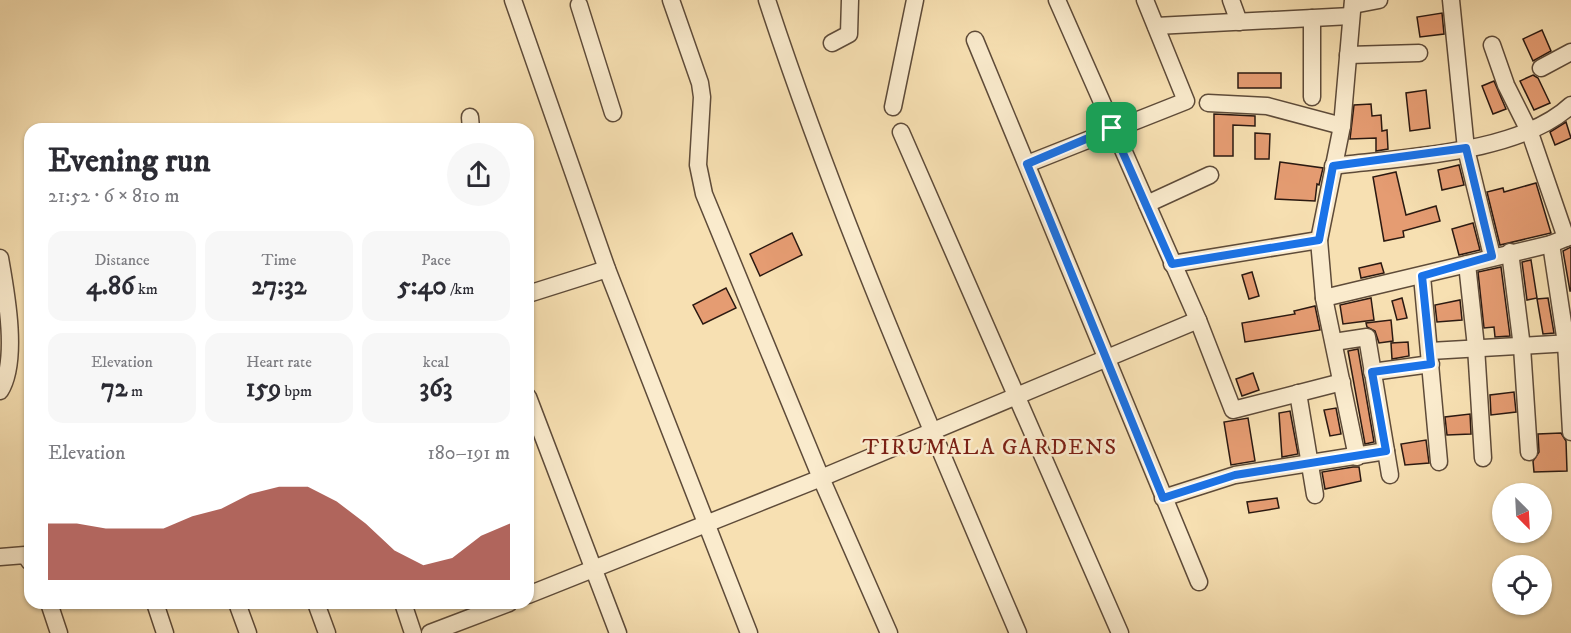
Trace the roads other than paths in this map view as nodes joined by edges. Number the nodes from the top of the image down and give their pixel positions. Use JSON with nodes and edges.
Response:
{"nodes":[{"id":1,"x":513,"y":0,"type":"edge"},
{"id":2,"x":671,"y":0,"type":"edge"},
{"id":3,"x":767,"y":0,"type":"edge"},
{"id":4,"x":850,"y":0,"type":"edge"},
{"id":5,"x":915,"y":0,"type":"edge"},
{"id":6,"x":1057,"y":0,"type":"edge"},
{"id":7,"x":1145,"y":0,"type":"edge"},
{"id":8,"x":1231,"y":0,"type":"edge"},
{"id":9,"x":1379,"y":0,"type":"edge"},
{"id":10,"x":1451,"y":0,"type":"edge"},
{"id":11,"x":583,"y":2,"type":"edge"},
{"id":12,"x":1352,"y":7,"type":"edge"},
{"id":13,"x":1312,"y":18,"type":"junction"},
{"id":14,"x":1239,"y":22,"type":"junction"},
{"id":15,"x":1156,"y":26,"type":"junction"},
{"id":16,"x":975,"y":40,"type":"dead end"},
{"id":17,"x":832,"y":43,"type":"dead end"},
{"id":18,"x":1492,"y":45,"type":"dead end"},
{"id":19,"x":1571,"y":52,"type":"edge"},
{"id":20,"x":1419,"y":53,"type":"dead end"},
{"id":21,"x":1348,"y":55,"type":"junction"},
{"id":22,"x":1540,"y":68,"type":"dead end"},
{"id":23,"x":1312,"y":97,"type":"dead end"},
{"id":24,"x":1208,"y":103,"type":"dead end"},
{"id":25,"x":893,"y":107,"type":"dead end"},
{"id":26,"x":1570,"y":111,"type":"edge"},
{"id":27,"x":613,"y":113,"type":"dead end"},
{"id":28,"x":1342,"y":126,"type":"junction"},
{"id":29,"x":1112,"y":128,"type":"junction"},
{"id":30,"x":901,"y":132,"type":"dead end"},
{"id":31,"x":1530,"y":133,"type":"junction"},
{"id":32,"x":1466,"y":148,"type":"junction"},
{"id":33,"x":1027,"y":164,"type":"junction"},
{"id":34,"x":1333,"y":166,"type":"junction"},
{"id":35,"x":1210,"y":175,"type":"dead end"},
{"id":36,"x":1146,"y":204,"type":"junction"},
{"id":37,"x":1563,"y":239,"type":"edge"},
{"id":38,"x":1319,"y":240,"type":"junction"},
{"id":39,"x":1510,"y":252,"type":"junction"},
{"id":40,"x":1492,"y":256,"type":"junction"},
{"id":41,"x":0,"y":258,"type":"edge"},
{"id":42,"x":1172,"y":264,"type":"junction"},
{"id":43,"x":1467,"y":264,"type":"junction"},
{"id":44,"x":607,"y":269,"type":"junction"},
{"id":45,"x":1422,"y":276,"type":"junction"},
{"id":46,"x":534,"y":292,"type":"edge"},
{"id":47,"x":1324,"y":298,"type":"junction"},
{"id":48,"x":1198,"y":320,"type":"junction"},
{"id":49,"x":1334,"y":342,"type":"junction"},
{"id":50,"x":1568,"y":343,"type":"edge"},
{"id":51,"x":1476,"y":347,"type":"junction"},
{"id":52,"x":1522,"y":347,"type":"junction"},
{"id":53,"x":1107,"y":356,"type":"junction"},
{"id":54,"x":1431,"y":357,"type":"junction"},
{"id":55,"x":1372,"y":372,"type":"junction"},
{"id":56,"x":1342,"y":382,"type":"junction"},
{"id":57,"x":0,"y":391,"type":"edge"},
{"id":58,"x":1298,"y":393,"type":"junction"},
{"id":59,"x":1016,"y":394,"type":"junction"},
{"id":60,"x":534,"y":413,"type":"edge"},
{"id":61,"x":932,"y":432,"type":"junction"},
{"id":62,"x":1571,"y":432,"type":"edge"},
{"id":63,"x":1386,"y":451,"type":"junction"},
{"id":64,"x":1528,"y":452,"type":"dead end"},
{"id":65,"x":1357,"y":457,"type":"junction"},
{"id":66,"x":1483,"y":458,"type":"dead end"},
{"id":67,"x":1439,"y":462,"type":"dead end"},
{"id":68,"x":1309,"y":465,"type":"junction"},
{"id":69,"x":1390,"y":475,"type":"dead end"},
{"id":70,"x":821,"y":478,"type":"junction"},
{"id":71,"x":1315,"y":495,"type":"dead end"},
{"id":72,"x":1163,"y":498,"type":"junction"},
{"id":73,"x":707,"y":523,"type":"junction"},
{"id":74,"x":24,"y":555,"type":"edge"},
{"id":75,"x":0,"y":557,"type":"edge"},
{"id":76,"x":593,"y":569,"type":"junction"},
{"id":77,"x":1199,"y":582,"type":"dead end"},
{"id":78,"x":534,"y":593,"type":"edge"},
{"id":79,"x":52,"y":609,"type":"edge"},
{"id":80,"x":157,"y":609,"type":"edge"},
{"id":81,"x":239,"y":609,"type":"edge"},
{"id":82,"x":318,"y":609,"type":"edge"},
{"id":83,"x":405,"y":609,"type":"edge"},
{"id":84,"x":493,"y":609,"type":"edge"},
{"id":85,"x":59,"y":633,"type":"edge"},
{"id":86,"x":165,"y":633,"type":"edge"},
{"id":87,"x":248,"y":633,"type":"edge"},
{"id":88,"x":327,"y":633,"type":"edge"},
{"id":89,"x":413,"y":633,"type":"edge"},
{"id":90,"x":430,"y":633,"type":"edge"},
{"id":91,"x":618,"y":633,"type":"edge"},
{"id":92,"x":749,"y":633,"type":"edge"},
{"id":93,"x":889,"y":633,"type":"edge"},
{"id":94,"x":1018,"y":633,"type":"edge"},
{"id":95,"x":1120,"y":633,"type":"edge"}],
"edges":[{"from":1,"to":44,"type":"street"},
{"from":2,"to":70,"type":"street"},
{"from":3,"to":61,"type":"street"},
{"from":4,"to":17,"type":"street"},
{"from":5,"to":25,"type":"street"},
{"from":6,"to":29,"type":"street"},
{"from":7,"to":15,"type":"street"},
{"from":8,"to":14,"type":"street"},
{"from":9,"to":12,"type":"street"},
{"from":10,"to":32,"type":"street"},
{"from":11,"to":27,"type":"street"},
{"from":12,"to":13,"type":"street"},
{"from":12,"to":21,"type":"street"},
{"from":13,"to":14,"type":"street"},
{"from":13,"to":23,"type":"street"},
{"from":14,"to":15,"type":"street"},
{"from":15,"to":29,"type":"street"},
{"from":16,"to":33,"type":"street"},
{"from":18,"to":31,"type":"street"},
{"from":19,"to":22,"type":"street"},
{"from":20,"to":21,"type":"street"},
{"from":21,"to":28,"type":"street"},
{"from":24,"to":28,"type":"street"},
{"from":26,"to":31,"type":"street"},
{"from":28,"to":34,"type":"street"},
{"from":29,"to":33,"type":"street"},
{"from":29,"to":36,"type":"street"},
{"from":30,"to":59,"type":"street"},
{"from":31,"to":32,"type":"street"},
{"from":31,"to":37,"type":"street"},
{"from":32,"to":34,"type":"street"},
{"from":32,"to":40,"type":"street"},
{"from":33,"to":53,"type":"street"},
{"from":34,"to":38,"type":"street"},
{"from":35,"to":36,"type":"street"},
{"from":36,"to":42,"type":"street"},
{"from":37,"to":39,"type":"street"},
{"from":37,"to":50,"type":"street"},
{"from":38,"to":42,"type":"street"},
{"from":38,"to":47,"type":"street"},
{"from":39,"to":40,"type":"street"},
{"from":39,"to":52,"type":"street"},
{"from":40,"to":43,"type":"street"},
{"from":41,"to":57,"type":"street"},
{"from":42,"to":48,"type":"street"},
{"from":43,"to":45,"type":"street"},
{"from":43,"to":51,"type":"street"},
{"from":44,"to":46,"type":"street"},
{"from":44,"to":73,"type":"street"},
{"from":45,"to":47,"type":"street"},
{"from":45,"to":54,"type":"street"},
{"from":47,"to":49,"type":"street"},
{"from":48,"to":53,"type":"street"},
{"from":48,"to":58,"type":"street"},
{"from":49,"to":55,"type":"street"},
{"from":49,"to":56,"type":"street"},
{"from":50,"to":52,"type":"street"},
{"from":50,"to":62,"type":"street"},
{"from":51,"to":52,"type":"street"},
{"from":51,"to":54,"type":"street"},
{"from":51,"to":66,"type":"street"},
{"from":52,"to":64,"type":"street"},
{"from":53,"to":59,"type":"street"},
{"from":53,"to":72,"type":"street"},
{"from":54,"to":55,"type":"street"},
{"from":54,"to":67,"type":"street"},
{"from":55,"to":63,"type":"street"},
{"from":56,"to":58,"type":"street"},
{"from":56,"to":65,"type":"street"},
{"from":58,"to":68,"type":"street"},
{"from":59,"to":61,"type":"street"},
{"from":59,"to":95,"type":"street"},
{"from":60,"to":76,"type":"street"},
{"from":61,"to":70,"type":"street"},
{"from":61,"to":94,"type":"street"},
{"from":63,"to":65,"type":"street"},
{"from":63,"to":69,"type":"street"},
{"from":65,"to":68,"type":"street"},
{"from":68,"to":71,"type":"street"},
{"from":68,"to":72,"type":"street"},
{"from":70,"to":73,"type":"street"},
{"from":70,"to":93,"type":"street"},
{"from":72,"to":77,"type":"street"},
{"from":73,"to":76,"type":"street"},
{"from":73,"to":92,"type":"street"},
{"from":74,"to":75,"type":"street"},
{"from":76,"to":78,"type":"street"},
{"from":76,"to":91,"type":"street"},
{"from":79,"to":85,"type":"street"},
{"from":80,"to":86,"type":"street"},
{"from":81,"to":87,"type":"street"},
{"from":82,"to":88,"type":"street"},
{"from":83,"to":89,"type":"street"},
{"from":84,"to":90,"type":"street"}]}
